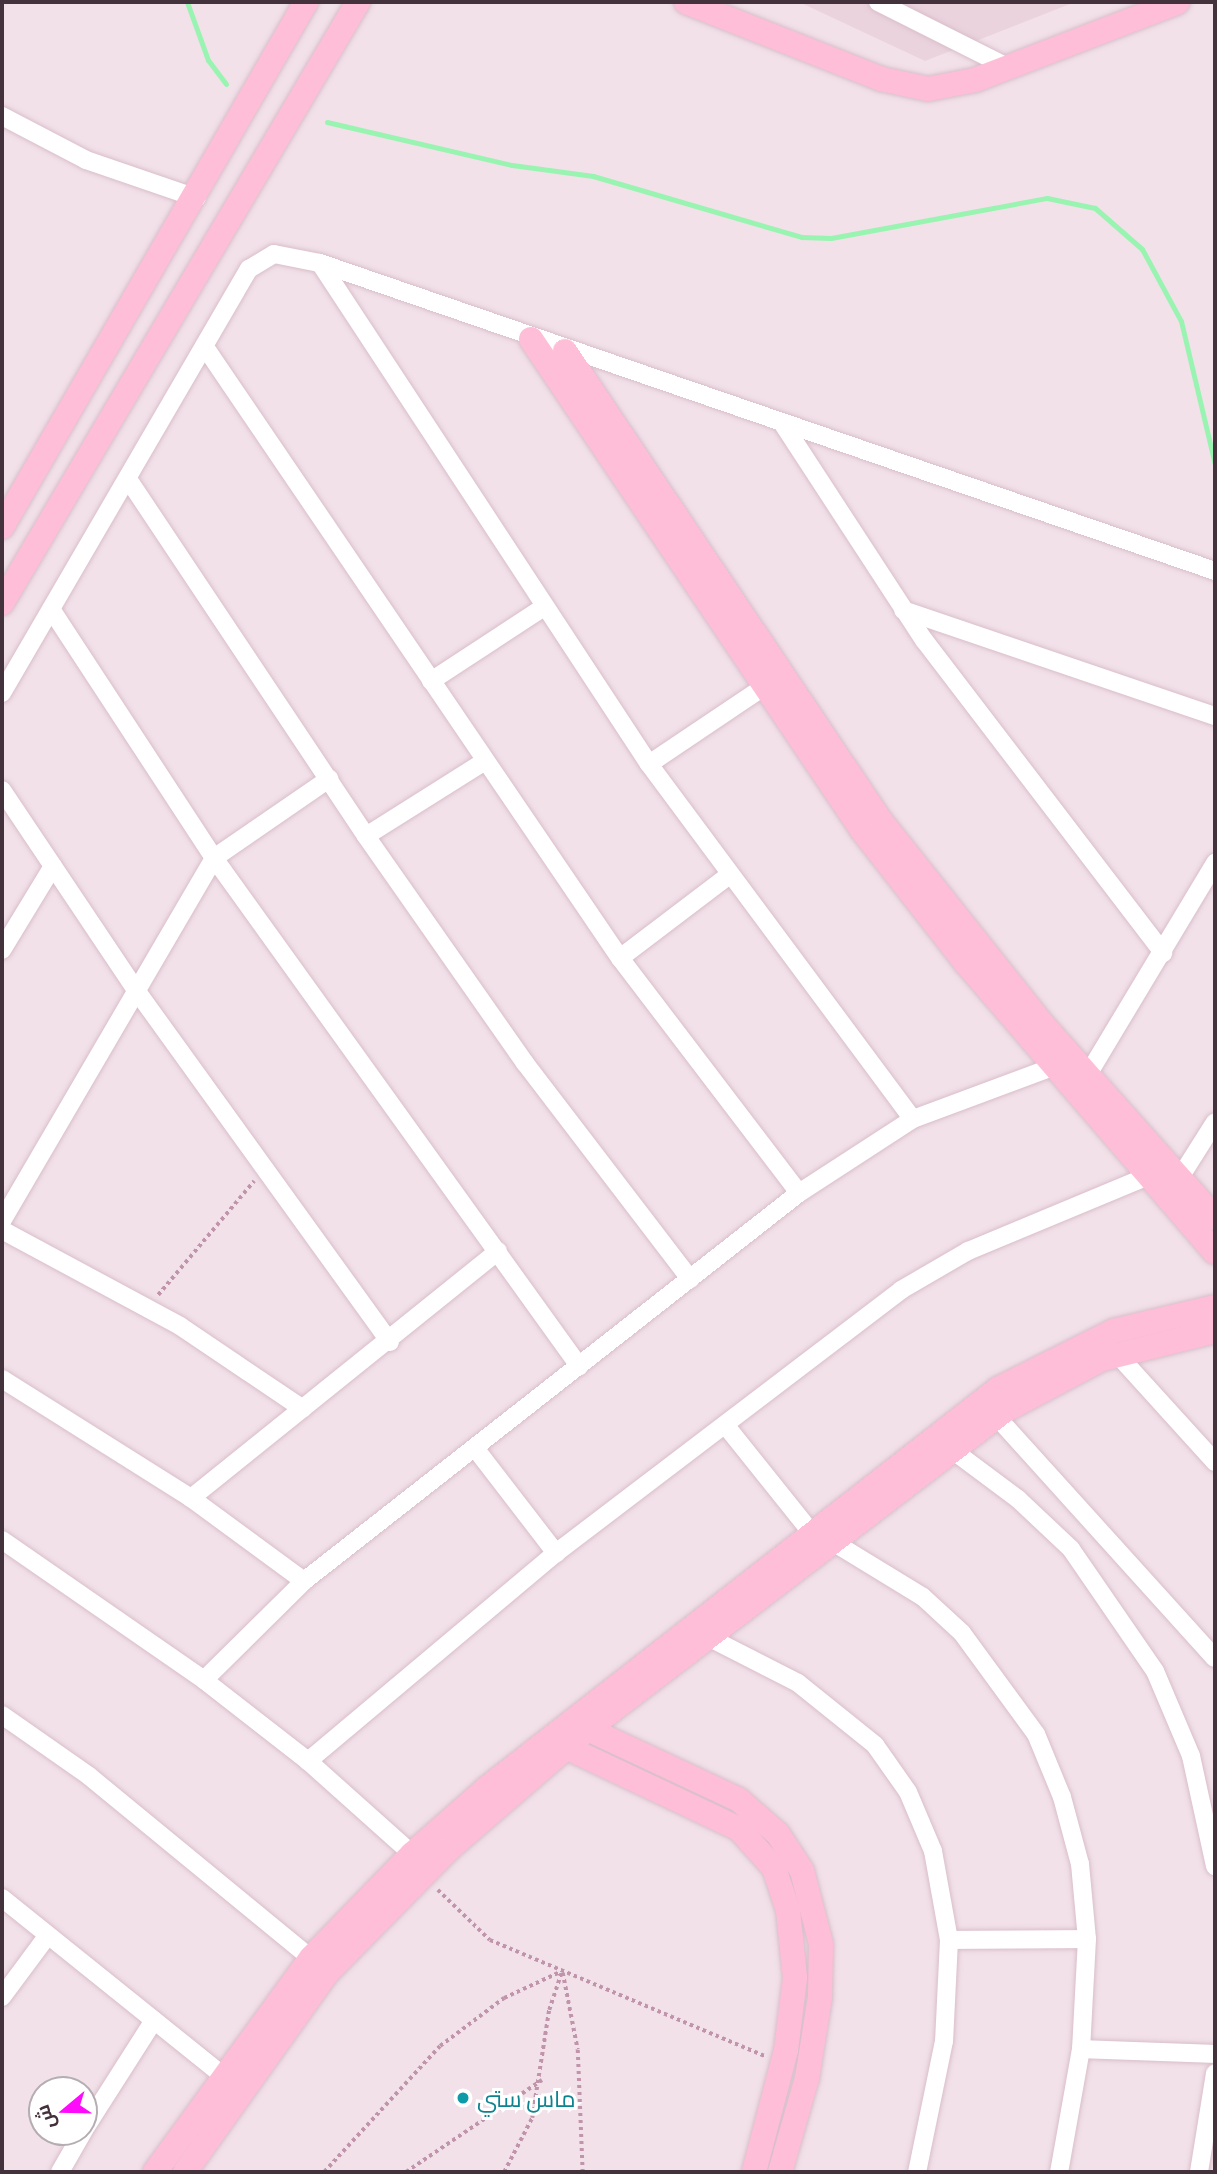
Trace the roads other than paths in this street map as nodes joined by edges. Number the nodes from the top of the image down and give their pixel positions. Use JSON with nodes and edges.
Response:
{"nodes":[{"id":1,"x":306,"y":2,"type":"edge"},
{"id":2,"x":358,"y":2,"type":"edge"},
{"id":3,"x":686,"y":2,"type":"edge"},
{"id":4,"x":878,"y":2,"type":"edge"},
{"id":5,"x":1178,"y":2,"type":"edge"},
{"id":6,"x":1009,"y":68,"type":"junction"},
{"id":7,"x":2,"y":116,"type":"edge"},
{"id":8,"x":197,"y":198,"type":"junction"},
{"id":9,"x":235,"y":211,"type":"junction"},
{"id":10,"x":320,"y":263,"type":"junction"},
{"id":11,"x":531,"y":339,"type":"junction"},
{"id":12,"x":205,"y":347,"type":"junction"},
{"id":13,"x":565,"y":351,"type":"junction"},
{"id":14,"x":783,"y":425,"type":"junction"},
{"id":15,"x":128,"y":480,"type":"junction"},
{"id":16,"x":2,"y":527,"type":"edge"},
{"id":17,"x":1215,"y":571,"type":"edge"},
{"id":18,"x":2,"y":603,"type":"edge"},
{"id":19,"x":544,"y":607,"type":"junction"},
{"id":20,"x":51,"y":610,"type":"junction"},
{"id":21,"x":904,"y":610,"type":"junction"},
{"id":22,"x":431,"y":681,"type":"junction"},
{"id":23,"x":762,"y":688,"type":"junction"},
{"id":24,"x":2,"y":693,"type":"edge"},
{"id":25,"x":1215,"y":716,"type":"edge"},
{"id":26,"x":485,"y":761,"type":"junction"},
{"id":27,"x":649,"y":764,"type":"junction"},
{"id":28,"x":329,"y":779,"type":"junction"},
{"id":29,"x":2,"y":790,"type":"edge"},
{"id":30,"x":366,"y":836,"type":"junction"},
{"id":31,"x":888,"y":848,"type":"junction"},
{"id":32,"x":214,"y":858,"type":"junction"},
{"id":33,"x":1215,"y":863,"type":"edge"},
{"id":34,"x":53,"y":866,"type":"junction"},
{"id":35,"x":728,"y":876,"type":"junction"},
{"id":36,"x":2,"y":950,"type":"edge"},
{"id":37,"x":1163,"y":953,"type":"junction"},
{"id":38,"x":620,"y":958,"type":"junction"},
{"id":39,"x":136,"y":990,"type":"junction"},
{"id":40,"x":1053,"y":1067,"type":"junction"},
{"id":41,"x":1087,"y":1076,"type":"junction"},
{"id":42,"x":913,"y":1119,"type":"junction"},
{"id":43,"x":1215,"y":1122,"type":"edge"},
{"id":44,"x":1146,"y":1177,"type":"junction"},
{"id":45,"x":1179,"y":1178,"type":"junction"},
{"id":46,"x":799,"y":1193,"type":"junction"},
{"id":47,"x":1215,"y":1217,"type":"edge"},
{"id":48,"x":2,"y":1221,"type":"edge"},
{"id":49,"x":2,"y":1230,"type":"edge"},
{"id":50,"x":498,"y":1251,"type":"junction"},
{"id":51,"x":1215,"y":1252,"type":"edge"},
{"id":52,"x":690,"y":1279,"type":"junction"},
{"id":53,"x":1215,"y":1307,"type":"edge"},
{"id":54,"x":1215,"y":1331,"type":"edge"},
{"id":55,"x":390,"y":1342,"type":"junction"},
{"id":56,"x":1117,"y":1354,"type":"junction"},
{"id":57,"x":579,"y":1366,"type":"junction"},
{"id":58,"x":2,"y":1379,"type":"edge"},
{"id":59,"x":303,"y":1409,"type":"junction"},
{"id":60,"x":996,"y":1416,"type":"junction"},
{"id":61,"x":726,"y":1426,"type":"junction"},
{"id":62,"x":475,"y":1448,"type":"junction"},
{"id":63,"x":951,"y":1449,"type":"junction"},
{"id":64,"x":1215,"y":1462,"type":"edge"},
{"id":65,"x":191,"y":1497,"type":"junction"},
{"id":66,"x":810,"y":1531,"type":"junction"},
{"id":67,"x":2,"y":1540,"type":"edge"},
{"id":68,"x":833,"y":1542,"type":"junction"},
{"id":69,"x":556,"y":1553,"type":"junction"},
{"id":70,"x":304,"y":1581,"type":"junction"},
{"id":71,"x":710,"y":1638,"type":"junction"},
{"id":72,"x":1215,"y":1658,"type":"edge"},
{"id":73,"x":204,"y":1680,"type":"junction"},
{"id":74,"x":2,"y":1715,"type":"edge"},
{"id":75,"x":581,"y":1726,"type":"junction"},
{"id":76,"x":559,"y":1745,"type":"junction"},
{"id":77,"x":308,"y":1761,"type":"junction"},
{"id":78,"x":417,"y":1865,"type":"junction"},
{"id":79,"x":1215,"y":1866,"type":"edge"},
{"id":80,"x":2,"y":1898,"type":"edge"},
{"id":81,"x":48,"y":1935,"type":"junction"},
{"id":82,"x":1087,"y":1939,"type":"junction"},
{"id":83,"x":950,"y":1940,"type":"junction"},
{"id":84,"x":319,"y":1966,"type":"junction"},
{"id":85,"x":2,"y":1997,"type":"edge"},
{"id":86,"x":154,"y":2020,"type":"junction"},
{"id":87,"x":1081,"y":2049,"type":"junction"},
{"id":88,"x":1215,"y":2054,"type":"edge"},
{"id":89,"x":1215,"y":2073,"type":"edge"},
{"id":90,"x":221,"y":2074,"type":"junction"},
{"id":91,"x":98,"y":2108,"type":"edge"},
{"id":92,"x":75,"y":2146,"type":"edge"},
{"id":93,"x":60,"y":2172,"type":"edge"},
{"id":94,"x":155,"y":2172,"type":"edge"},
{"id":95,"x":185,"y":2172,"type":"edge"},
{"id":96,"x":754,"y":2172,"type":"edge"},
{"id":97,"x":780,"y":2172,"type":"edge"},
{"id":98,"x":917,"y":2172,"type":"edge"},
{"id":99,"x":1059,"y":2172,"type":"edge"},
{"id":100,"x":1199,"y":2172,"type":"edge"}],
"edges":[{"from":1,"to":8,"type":"street"},
{"from":2,"to":9,"type":"street"},
{"from":3,"to":6,"type":"street"},
{"from":4,"to":6,"type":"street"},
{"from":5,"to":6,"type":"street"},
{"from":7,"to":8,"type":"street"},
{"from":8,"to":9,"type":"street"},
{"from":8,"to":16,"type":"street"},
{"from":9,"to":18,"type":"street"},
{"from":10,"to":11,"type":"street"},
{"from":10,"to":12,"type":"street"},
{"from":10,"to":19,"type":"street"},
{"from":11,"to":13,"type":"street"},
{"from":11,"to":23,"type":"street"},
{"from":12,"to":15,"type":"street"},
{"from":12,"to":22,"type":"street"},
{"from":13,"to":14,"type":"street"},
{"from":13,"to":31,"type":"street"},
{"from":14,"to":17,"type":"street"},
{"from":14,"to":21,"type":"street"},
{"from":15,"to":20,"type":"street"},
{"from":15,"to":28,"type":"street"},
{"from":19,"to":22,"type":"street"},
{"from":19,"to":27,"type":"street"},
{"from":20,"to":24,"type":"street"},
{"from":20,"to":32,"type":"street"},
{"from":21,"to":25,"type":"street"},
{"from":21,"to":37,"type":"street"},
{"from":22,"to":26,"type":"street"},
{"from":23,"to":27,"type":"street"},
{"from":23,"to":31,"type":"street"},
{"from":26,"to":30,"type":"street"},
{"from":26,"to":38,"type":"street"},
{"from":27,"to":35,"type":"street"},
{"from":28,"to":30,"type":"street"},
{"from":28,"to":32,"type":"street"},
{"from":29,"to":34,"type":"street"},
{"from":30,"to":52,"type":"street"},
{"from":31,"to":40,"type":"street"},
{"from":31,"to":41,"type":"street"},
{"from":32,"to":39,"type":"street"},
{"from":32,"to":50,"type":"street"},
{"from":33,"to":37,"type":"street"},
{"from":34,"to":36,"type":"street"},
{"from":34,"to":39,"type":"street"},
{"from":35,"to":38,"type":"street"},
{"from":35,"to":42,"type":"street"},
{"from":37,"to":41,"type":"street"},
{"from":38,"to":46,"type":"street"},
{"from":39,"to":48,"type":"street"},
{"from":39,"to":55,"type":"street"},
{"from":40,"to":42,"type":"street"},
{"from":40,"to":44,"type":"street"},
{"from":41,"to":45,"type":"street"},
{"from":42,"to":46,"type":"street"},
{"from":43,"to":45,"type":"street"},
{"from":44,"to":51,"type":"street"},
{"from":44,"to":61,"type":"street"},
{"from":45,"to":47,"type":"street"},
{"from":46,"to":52,"type":"street"},
{"from":49,"to":59,"type":"street"},
{"from":50,"to":55,"type":"street"},
{"from":50,"to":57,"type":"street"},
{"from":52,"to":57,"type":"street"},
{"from":53,"to":66,"type":"street"},
{"from":54,"to":56,"type":"street"},
{"from":55,"to":59,"type":"street"},
{"from":56,"to":60,"type":"street"},
{"from":56,"to":64,"type":"street"},
{"from":57,"to":62,"type":"street"},
{"from":58,"to":65,"type":"street"},
{"from":59,"to":65,"type":"street"},
{"from":60,"to":63,"type":"street"},
{"from":60,"to":72,"type":"street"},
{"from":61,"to":66,"type":"street"},
{"from":61,"to":69,"type":"street"},
{"from":62,"to":69,"type":"street"},
{"from":62,"to":70,"type":"street"},
{"from":63,"to":68,"type":"street"},
{"from":63,"to":79,"type":"street"},
{"from":65,"to":70,"type":"street"},
{"from":66,"to":75,"type":"street"},
{"from":67,"to":73,"type":"street"},
{"from":68,"to":71,"type":"street"},
{"from":68,"to":82,"type":"street"},
{"from":69,"to":77,"type":"street"},
{"from":70,"to":73,"type":"street"},
{"from":71,"to":75,"type":"street"},
{"from":71,"to":83,"type":"street"},
{"from":73,"to":77,"type":"street"},
{"from":74,"to":84,"type":"street"},
{"from":75,"to":76,"type":"street"},
{"from":75,"to":97,"type":"street"},
{"from":76,"to":78,"type":"street"},
{"from":76,"to":96,"type":"street"},
{"from":77,"to":78,"type":"street"},
{"from":78,"to":84,"type":"street"},
{"from":80,"to":81,"type":"street"},
{"from":81,"to":85,"type":"street"},
{"from":81,"to":86,"type":"street"},
{"from":82,"to":83,"type":"street"},
{"from":82,"to":87,"type":"street"},
{"from":83,"to":98,"type":"street"},
{"from":84,"to":90,"type":"street"},
{"from":84,"to":95,"type":"street"},
{"from":86,"to":90,"type":"street"},
{"from":86,"to":91,"type":"street"},
{"from":87,"to":88,"type":"street"},
{"from":87,"to":99,"type":"street"},
{"from":89,"to":100,"type":"street"},
{"from":90,"to":94,"type":"street"},
{"from":92,"to":93,"type":"street"}]}
